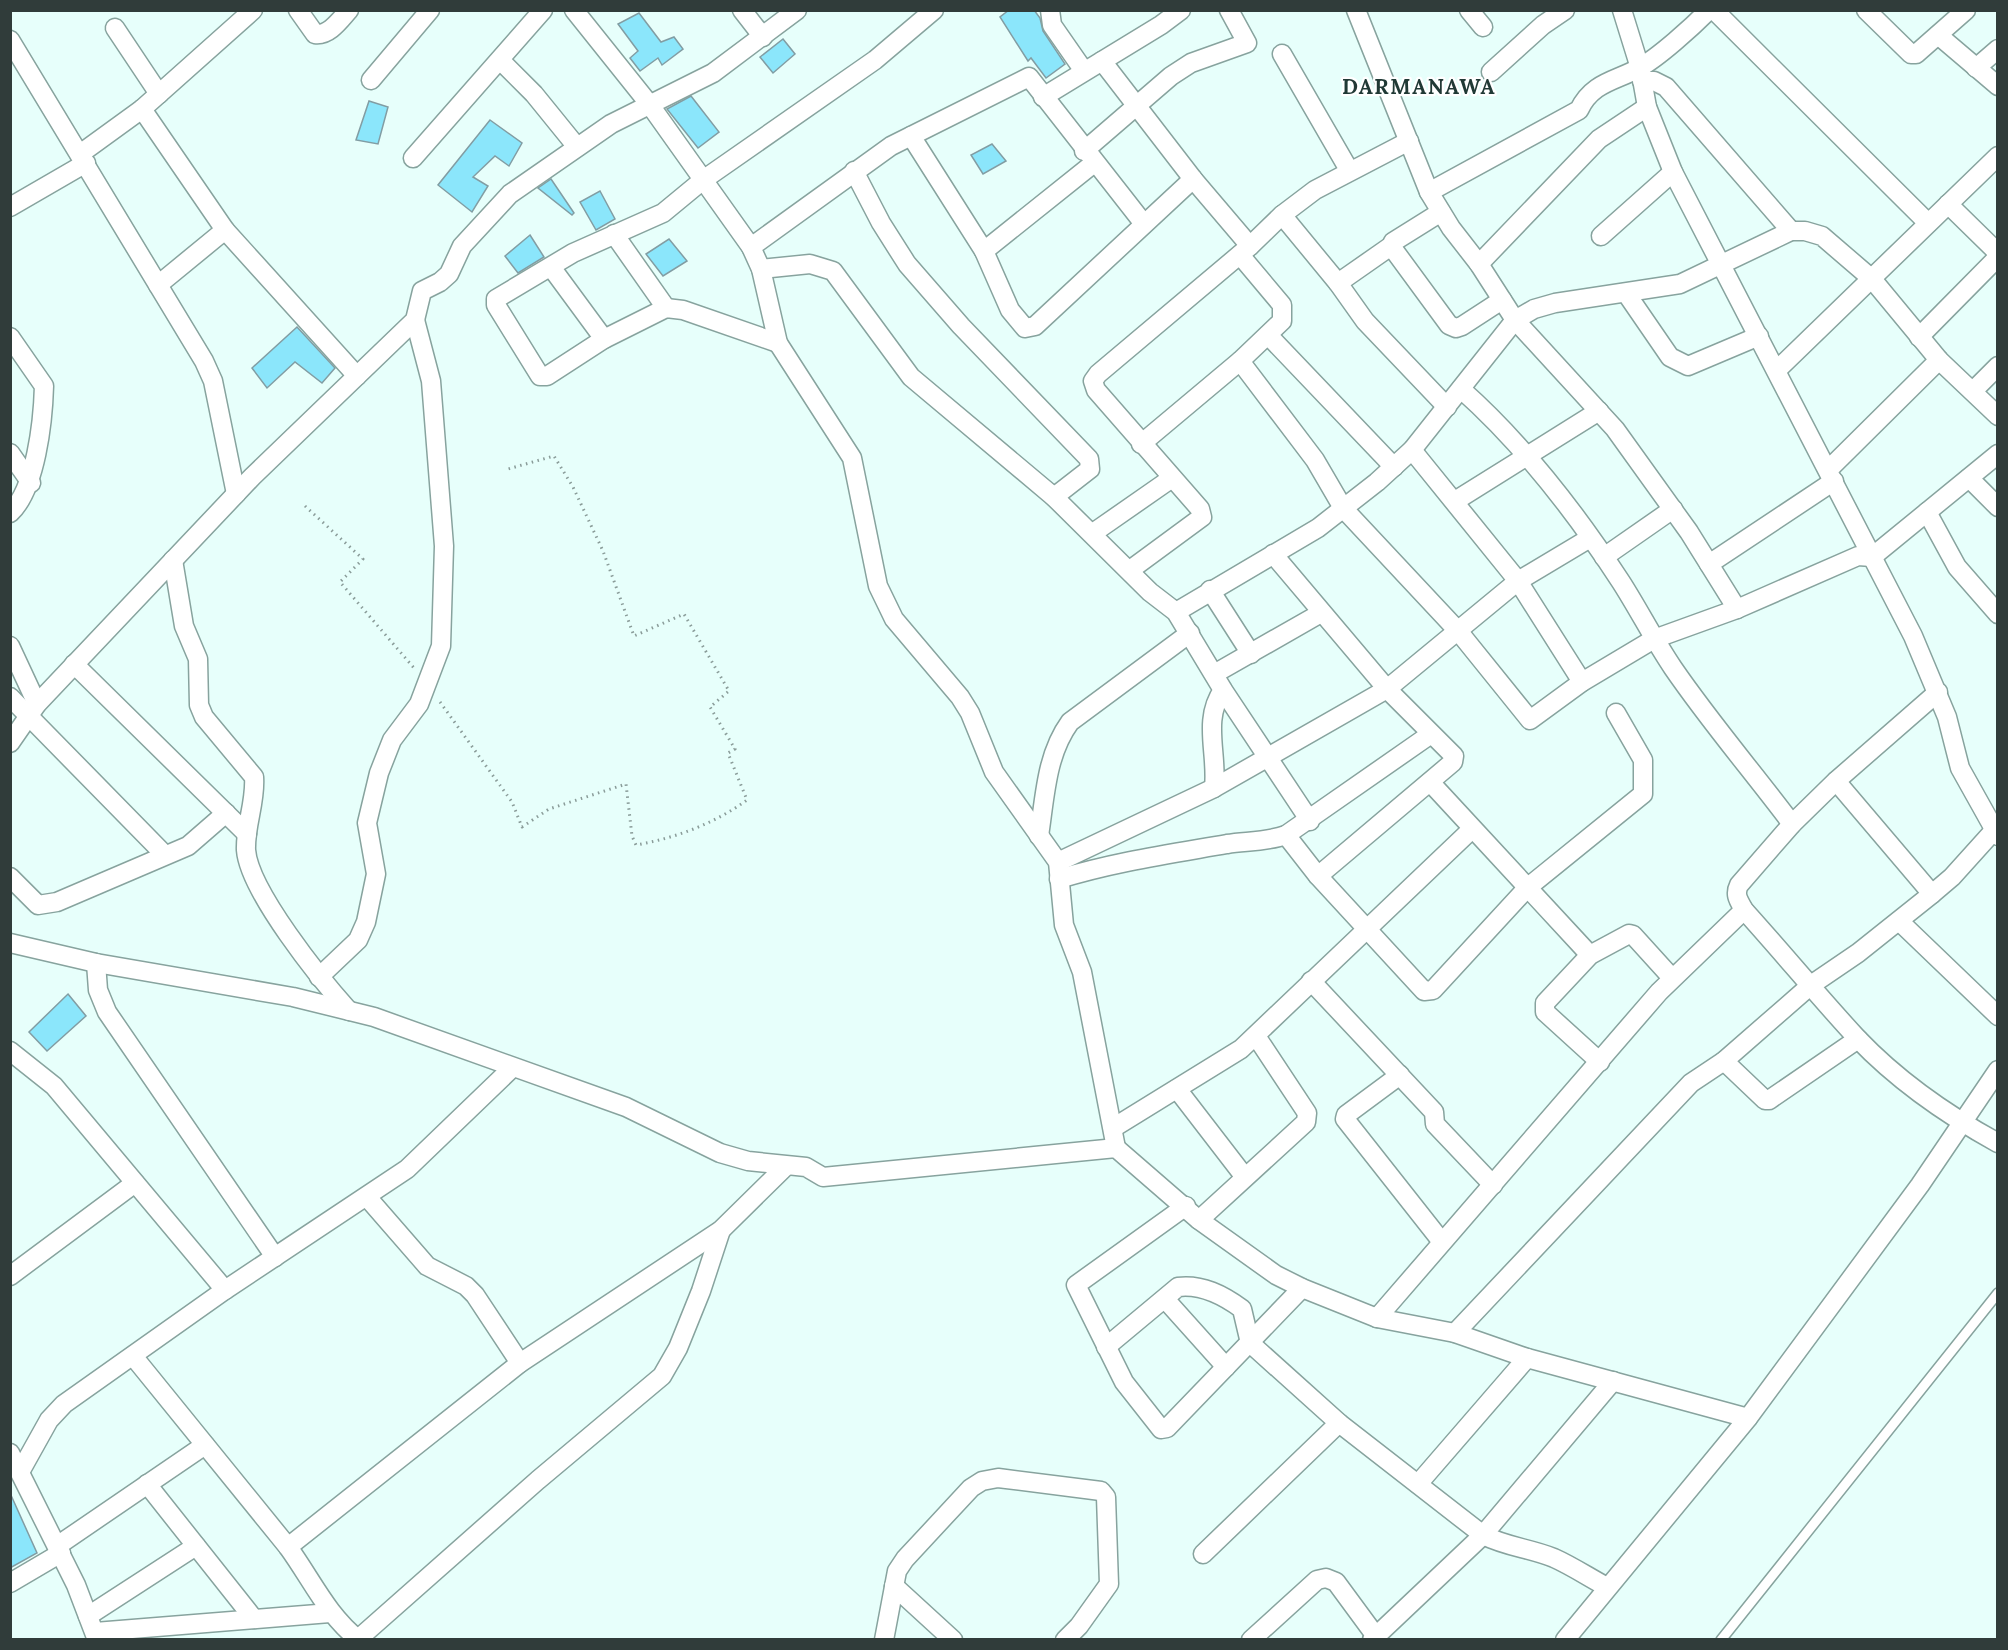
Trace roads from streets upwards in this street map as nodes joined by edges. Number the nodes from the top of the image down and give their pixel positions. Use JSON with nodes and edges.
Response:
{"nodes":[{"id":1,"x":253,"y":10,"type":"edge"},
{"id":2,"x":298,"y":10,"type":"edge"},
{"id":3,"x":349,"y":10,"type":"edge"},
{"id":4,"x":430,"y":10,"type":"edge"},
{"id":5,"x":543,"y":10,"type":"edge"},
{"id":6,"x":574,"y":10,"type":"edge"},
{"id":7,"x":742,"y":10,"type":"edge"},
{"id":8,"x":797,"y":10,"type":"edge"},
{"id":9,"x":934,"y":10,"type":"edge"},
{"id":10,"x":1050,"y":10,"type":"edge"},
{"id":11,"x":1181,"y":10,"type":"edge"},
{"id":12,"x":1229,"y":10,"type":"edge"},
{"id":13,"x":1356,"y":10,"type":"edge"},
{"id":14,"x":1469,"y":10,"type":"edge"},
{"id":15,"x":1565,"y":10,"type":"edge"},
{"id":16,"x":1622,"y":10,"type":"edge"},
{"id":17,"x":1709,"y":10,"type":"edge"},
{"id":18,"x":1714,"y":10,"type":"edge"},
{"id":19,"x":1866,"y":10,"type":"edge"},
{"id":20,"x":1966,"y":10,"type":"edge"},
{"id":21,"x":1483,"y":27,"type":"dead end"},
{"id":22,"x":115,"y":28,"type":"dead end"},
{"id":23,"x":1938,"y":35,"type":"junction"},
{"id":24,"x":763,"y":37,"type":"junction"},
{"id":25,"x":10,"y":40,"type":"edge"},
{"id":26,"x":1998,"y":49,"type":"edge"},
{"id":27,"x":1282,"y":54,"type":"dead end"},
{"id":28,"x":500,"y":60,"type":"junction"},
{"id":29,"x":1102,"y":61,"type":"junction"},
{"id":30,"x":1976,"y":68,"type":"junction"},
{"id":31,"x":1084,"y":71,"type":"junction"},
{"id":32,"x":1491,"y":72,"type":"dead end"},
{"id":33,"x":1641,"y":75,"type":"junction"},
{"id":34,"x":371,"y":80,"type":"dead end"},
{"id":35,"x":1998,"y":86,"type":"edge"},
{"id":36,"x":159,"y":94,"type":"junction"},
{"id":37,"x":1043,"y":96,"type":"junction"},
{"id":38,"x":650,"y":105,"type":"junction"},
{"id":39,"x":1137,"y":105,"type":"junction"},
{"id":40,"x":1647,"y":107,"type":"junction"},
{"id":41,"x":142,"y":109,"type":"junction"},
{"id":42,"x":910,"y":136,"type":"junction"},
{"id":43,"x":1409,"y":141,"type":"junction"},
{"id":44,"x":577,"y":147,"type":"junction"},
{"id":45,"x":1998,"y":156,"type":"edge"},
{"id":46,"x":1089,"y":157,"type":"junction"},
{"id":47,"x":83,"y":158,"type":"junction"},
{"id":48,"x":413,"y":158,"type":"dead end"},
{"id":49,"x":1349,"y":170,"type":"junction"},
{"id":50,"x":854,"y":171,"type":"junction"},
{"id":51,"x":1673,"y":172,"type":"junction"},
{"id":52,"x":1193,"y":178,"type":"junction"},
{"id":53,"x":703,"y":180,"type":"junction"},
{"id":54,"x":1429,"y":192,"type":"junction"},
{"id":55,"x":1948,"y":204,"type":"junction"},
{"id":56,"x":11,"y":207,"type":"edge"},
{"id":57,"x":1441,"y":212,"type":"junction"},
{"id":58,"x":1282,"y":214,"type":"junction"},
{"id":59,"x":1928,"y":223,"type":"junction"},
{"id":60,"x":1144,"y":224,"type":"junction"},
{"id":61,"x":225,"y":231,"type":"junction"},
{"id":62,"x":1791,"y":231,"type":"junction"},
{"id":63,"x":614,"y":234,"type":"junction"},
{"id":64,"x":1601,"y":236,"type":"dead end"},
{"id":65,"x":1391,"y":246,"type":"junction"},
{"id":66,"x":751,"y":247,"type":"junction"},
{"id":67,"x":984,"y":251,"type":"junction"},
{"id":68,"x":1245,"y":251,"type":"junction"},
{"id":69,"x":1998,"y":255,"type":"edge"},
{"id":70,"x":1479,"y":264,"type":"junction"},
{"id":71,"x":1721,"y":264,"type":"junction"},
{"id":72,"x":551,"y":267,"type":"junction"},
{"id":73,"x":761,"y":269,"type":"junction"},
{"id":74,"x":1872,"y":279,"type":"junction"},
{"id":75,"x":1338,"y":283,"type":"junction"},
{"id":76,"x":158,"y":285,"type":"junction"},
{"id":77,"x":1626,"y":292,"type":"junction"},
{"id":78,"x":1502,"y":300,"type":"junction"},
{"id":79,"x":666,"y":308,"type":"junction"},
{"id":80,"x":415,"y":320,"type":"junction"},
{"id":81,"x":1515,"y":321,"type":"junction"},
{"id":82,"x":1268,"y":335,"type":"junction"},
{"id":83,"x":1759,"y":336,"type":"junction"},
{"id":84,"x":10,"y":337,"type":"edge"},
{"id":85,"x":1919,"y":337,"type":"junction"},
{"id":86,"x":604,"y":339,"type":"junction"},
{"id":87,"x":778,"y":343,"type":"junction"},
{"id":88,"x":1939,"y":360,"type":"junction"},
{"id":89,"x":1240,"y":362,"type":"junction"},
{"id":90,"x":1998,"y":366,"type":"edge"},
{"id":91,"x":1777,"y":370,"type":"junction"},
{"id":92,"x":357,"y":376,"type":"junction"},
{"id":93,"x":1461,"y":389,"type":"junction"},
{"id":94,"x":1974,"y":391,"type":"junction"},
{"id":95,"x":1447,"y":407,"type":"junction"},
{"id":96,"x":1599,"y":411,"type":"junction"},
{"id":97,"x":1998,"y":416,"type":"edge"},
{"id":98,"x":1141,"y":444,"type":"junction"},
{"id":99,"x":1412,"y":450,"type":"junction"},
{"id":100,"x":10,"y":453,"type":"edge"},
{"id":101,"x":1998,"y":454,"type":"edge"},
{"id":102,"x":1528,"y":458,"type":"junction"},
{"id":103,"x":1394,"y":467,"type":"junction"},
{"id":104,"x":1831,"y":475,"type":"junction"},
{"id":105,"x":1172,"y":478,"type":"junction"},
{"id":106,"x":1969,"y":478,"type":"junction"},
{"id":107,"x":31,"y":483,"type":"junction"},
{"id":108,"x":236,"y":494,"type":"junction"},
{"id":109,"x":1054,"y":497,"type":"junction"},
{"id":110,"x":1455,"y":501,"type":"junction"},
{"id":111,"x":1998,"y":507,"type":"edge"},
{"id":112,"x":1343,"y":508,"type":"junction"},
{"id":113,"x":1673,"y":509,"type":"junction"},
{"id":114,"x":1927,"y":512,"type":"junction"},
{"id":115,"x":10,"y":513,"type":"edge"},
{"id":116,"x":1093,"y":533,"type":"junction"},
{"id":117,"x":1590,"y":538,"type":"junction"},
{"id":118,"x":1273,"y":554,"type":"junction"},
{"id":119,"x":1604,"y":556,"type":"junction"},
{"id":120,"x":1872,"y":557,"type":"junction"},
{"id":121,"x":173,"y":560,"type":"junction"},
{"id":122,"x":1709,"y":564,"type":"junction"},
{"id":123,"x":1130,"y":570,"type":"junction"},
{"id":124,"x":1518,"y":581,"type":"junction"},
{"id":125,"x":1210,"y":590,"type":"junction"},
{"id":126,"x":1737,"y":609,"type":"junction"},
{"id":127,"x":1176,"y":612,"type":"junction"},
{"id":128,"x":1321,"y":613,"type":"junction"},
{"id":129,"x":1998,"y":614,"type":"edge"},
{"id":130,"x":1459,"y":632,"type":"junction"},
{"id":131,"x":1190,"y":633,"type":"junction"},
{"id":132,"x":1654,"y":639,"type":"junction"},
{"id":133,"x":10,"y":646,"type":"edge"},
{"id":134,"x":1251,"y":654,"type":"junction"},
{"id":135,"x":74,"y":664,"type":"junction"},
{"id":136,"x":1214,"y":674,"type":"junction"},
{"id":137,"x":1582,"y":682,"type":"junction"},
{"id":138,"x":1387,"y":689,"type":"junction"},
{"id":139,"x":1223,"y":690,"type":"junction"},
{"id":140,"x":1938,"y":692,"type":"junction"},
{"id":141,"x":10,"y":698,"type":"edge"},
{"id":142,"x":32,"y":709,"type":"junction"},
{"id":143,"x":1616,"y":713,"type":"dead end"},
{"id":144,"x":1431,"y":734,"type":"junction"},
{"id":145,"x":10,"y":743,"type":"edge"},
{"id":146,"x":1266,"y":758,"type":"junction"},
{"id":147,"x":1836,"y":781,"type":"junction"},
{"id":148,"x":1430,"y":782,"type":"junction"},
{"id":149,"x":1214,"y":788,"type":"junction"},
{"id":150,"x":226,"y":813,"type":"junction"},
{"id":151,"x":1310,"y":821,"type":"junction"},
{"id":152,"x":1792,"y":824,"type":"junction"},
{"id":153,"x":1472,"y":829,"type":"junction"},
{"id":154,"x":1996,"y":830,"type":"edge"},
{"id":155,"x":247,"y":834,"type":"junction"},
{"id":156,"x":1286,"y":835,"type":"junction"},
{"id":157,"x":1039,"y":836,"type":"junction"},
{"id":158,"x":164,"y":854,"type":"junction"},
{"id":159,"x":1058,"y":871,"type":"junction"},
{"id":160,"x":10,"y":876,"type":"edge"},
{"id":161,"x":1318,"y":876,"type":"junction"},
{"id":162,"x":1527,"y":888,"type":"junction"},
{"id":163,"x":1932,"y":894,"type":"junction"},
{"id":164,"x":1744,"y":910,"type":"junction"},
{"id":165,"x":1899,"y":921,"type":"junction"},
{"id":166,"x":1367,"y":928,"type":"junction"},
{"id":167,"x":10,"y":943,"type":"edge"},
{"id":168,"x":1590,"y":956,"type":"junction"},
{"id":169,"x":96,"y":963,"type":"junction"},
{"id":170,"x":319,"y":978,"type":"junction"},
{"id":171,"x":1672,"y":978,"type":"junction"},
{"id":172,"x":1311,"y":981,"type":"junction"},
{"id":173,"x":1811,"y":985,"type":"junction"},
{"id":174,"x":349,"y":1011,"type":"junction"},
{"id":175,"x":1998,"y":1016,"type":"edge"},
{"id":176,"x":1256,"y":1036,"type":"junction"},
{"id":177,"x":1858,"y":1040,"type":"junction"},
{"id":178,"x":10,"y":1051,"type":"edge"},
{"id":179,"x":1724,"y":1061,"type":"junction"},
{"id":180,"x":1600,"y":1062,"type":"junction"},
{"id":181,"x":512,"y":1068,"type":"junction"},
{"id":182,"x":1998,"y":1070,"type":"edge"},
{"id":183,"x":1400,"y":1075,"type":"junction"},
{"id":184,"x":1177,"y":1089,"type":"junction"},
{"id":185,"x":1961,"y":1123,"type":"junction"},
{"id":186,"x":1113,"y":1128,"type":"junction"},
{"id":187,"x":1998,"y":1143,"type":"edge"},
{"id":188,"x":1116,"y":1148,"type":"junction"},
{"id":189,"x":786,"y":1166,"type":"junction"},
{"id":190,"x":1244,"y":1176,"type":"junction"},
{"id":191,"x":135,"y":1183,"type":"junction"},
{"id":192,"x":1493,"y":1185,"type":"junction"},
{"id":193,"x":367,"y":1197,"type":"junction"},
{"id":194,"x":1193,"y":1213,"type":"junction"},
{"id":195,"x":721,"y":1230,"type":"junction"},
{"id":196,"x":1442,"y":1242,"type":"junction"},
{"id":197,"x":275,"y":1257,"type":"junction"},
{"id":198,"x":10,"y":1276,"type":"edge"},
{"id":199,"x":1302,"y":1288,"type":"junction"},
{"id":200,"x":225,"y":1290,"type":"junction"},
{"id":201,"x":1165,"y":1299,"type":"junction"},
{"id":202,"x":1377,"y":1318,"type":"junction"},
{"id":203,"x":1455,"y":1333,"type":"junction"},
{"id":204,"x":1250,"y":1343,"type":"junction"},
{"id":205,"x":1106,"y":1347,"type":"junction"},
{"id":206,"x":133,"y":1356,"type":"junction"},
{"id":207,"x":1527,"y":1358,"type":"junction"},
{"id":208,"x":520,"y":1363,"type":"junction"},
{"id":209,"x":1226,"y":1367,"type":"junction"},
{"id":210,"x":1613,"y":1381,"type":"junction"},
{"id":211,"x":1748,"y":1418,"type":"junction"},
{"id":212,"x":1340,"y":1423,"type":"junction"},
{"id":213,"x":205,"y":1445,"type":"junction"},
{"id":214,"x":10,"y":1453,"type":"edge"},
{"id":215,"x":20,"y":1472,"type":"junction"},
{"id":216,"x":147,"y":1484,"type":"junction"},
{"id":217,"x":1418,"y":1484,"type":"junction"},
{"id":218,"x":1483,"y":1535,"type":"junction"},
{"id":219,"x":196,"y":1546,"type":"junction"},
{"id":220,"x":288,"y":1547,"type":"junction"},
{"id":221,"x":59,"y":1549,"type":"junction"},
{"id":222,"x":1203,"y":1554,"type":"dead end"},
{"id":223,"x":10,"y":1583,"type":"edge"},
{"id":224,"x":894,"y":1586,"type":"junction"},
{"id":225,"x":1607,"y":1587,"type":"junction"},
{"id":226,"x":330,"y":1613,"type":"junction"},
{"id":227,"x":254,"y":1619,"type":"junction"},
{"id":228,"x":93,"y":1629,"type":"edge"},
{"id":229,"x":1374,"y":1637,"type":"edge"},
{"id":230,"x":358,"y":1639,"type":"edge"},
{"id":231,"x":884,"y":1640,"type":"edge"},
{"id":232,"x":953,"y":1640,"type":"edge"},
{"id":233,"x":1065,"y":1640,"type":"edge"},
{"id":234,"x":1251,"y":1640,"type":"edge"},
{"id":235,"x":1565,"y":1640,"type":"edge"}],
"edges":[{"from":1,"to":36,"type":"street"},
{"from":2,"to":3,"type":"street"},
{"from":4,"to":34,"type":"street"},
{"from":5,"to":28,"type":"street"},
{"from":6,"to":38,"type":"street"},
{"from":7,"to":24,"type":"street"},
{"from":8,"to":24,"type":"street"},
{"from":9,"to":53,"type":"street"},
{"from":10,"to":31,"type":"street"},
{"from":11,"to":29,"type":"street"},
{"from":12,"to":39,"type":"street"},
{"from":13,"to":43,"type":"street"},
{"from":14,"to":21,"type":"street"},
{"from":15,"to":32,"type":"street"},
{"from":16,"to":33,"type":"street"},
{"from":17,"to":33,"type":"street"},
{"from":18,"to":59,"type":"street"},
{"from":19,"to":23,"type":"street"},
{"from":20,"to":23,"type":"street"},
{"from":22,"to":36,"type":"street"},
{"from":23,"to":30,"type":"street"},
{"from":24,"to":38,"type":"street"},
{"from":25,"to":47,"type":"street"},
{"from":26,"to":30,"type":"street"},
{"from":27,"to":49,"type":"street"},
{"from":28,"to":44,"type":"street"},
{"from":28,"to":48,"type":"street"},
{"from":29,"to":31,"type":"street"},
{"from":29,"to":39,"type":"street"},
{"from":30,"to":35,"type":"street"},
{"from":31,"to":37,"type":"street"},
{"from":33,"to":40,"type":"street"},
{"from":33,"to":54,"type":"street"},
{"from":33,"to":62,"type":"street"},
{"from":36,"to":41,"type":"street"},
{"from":37,"to":42,"type":"street"},
{"from":37,"to":46,"type":"street"},
{"from":38,"to":44,"type":"street"},
{"from":38,"to":53,"type":"street"},
{"from":39,"to":46,"type":"street"},
{"from":39,"to":52,"type":"street"},
{"from":40,"to":51,"type":"street"},
{"from":40,"to":70,"type":"street"},
{"from":41,"to":47,"type":"street"},
{"from":41,"to":61,"type":"street"},
{"from":42,"to":50,"type":"street"},
{"from":42,"to":67,"type":"street"},
{"from":43,"to":49,"type":"street"},
{"from":43,"to":54,"type":"street"},
{"from":44,"to":80,"type":"street"},
{"from":45,"to":55,"type":"street"},
{"from":46,"to":60,"type":"street"},
{"from":46,"to":67,"type":"street"},
{"from":47,"to":56,"type":"street"},
{"from":47,"to":76,"type":"street"},
{"from":49,"to":58,"type":"street"},
{"from":50,"to":66,"type":"street"},
{"from":50,"to":109,"type":"street"},
{"from":51,"to":64,"type":"street"},
{"from":51,"to":71,"type":"street"},
{"from":52,"to":60,"type":"street"},
{"from":52,"to":68,"type":"street"},
{"from":53,"to":63,"type":"street"},
{"from":53,"to":66,"type":"street"},
{"from":54,"to":57,"type":"street"},
{"from":55,"to":59,"type":"street"},
{"from":55,"to":69,"type":"street"},
{"from":57,"to":65,"type":"street"},
{"from":57,"to":70,"type":"street"},
{"from":58,"to":68,"type":"street"},
{"from":58,"to":75,"type":"street"},
{"from":59,"to":74,"type":"street"},
{"from":60,"to":67,"type":"street"},
{"from":61,"to":76,"type":"street"},
{"from":61,"to":92,"type":"street"},
{"from":62,"to":71,"type":"street"},
{"from":62,"to":74,"type":"street"},
{"from":63,"to":72,"type":"street"},
{"from":63,"to":79,"type":"street"},
{"from":65,"to":75,"type":"street"},
{"from":65,"to":78,"type":"street"},
{"from":66,"to":73,"type":"street"},
{"from":68,"to":82,"type":"street"},
{"from":68,"to":98,"type":"street"},
{"from":69,"to":85,"type":"street"},
{"from":70,"to":78,"type":"street"},
{"from":71,"to":77,"type":"street"},
{"from":71,"to":83,"type":"street"},
{"from":72,"to":86,"type":"street"},
{"from":72,"to":86,"type":"street"},
{"from":73,"to":87,"type":"street"},
{"from":73,"to":109,"type":"street"},
{"from":74,"to":85,"type":"street"},
{"from":74,"to":91,"type":"street"},
{"from":75,"to":95,"type":"street"},
{"from":76,"to":108,"type":"street"},
{"from":77,"to":81,"type":"street"},
{"from":77,"to":83,"type":"street"},
{"from":78,"to":81,"type":"street"},
{"from":79,"to":86,"type":"street"},
{"from":79,"to":87,"type":"street"},
{"from":80,"to":92,"type":"street"},
{"from":80,"to":170,"type":"street"},
{"from":81,"to":93,"type":"street"},
{"from":81,"to":96,"type":"street"},
{"from":82,"to":89,"type":"street"},
{"from":82,"to":103,"type":"street"},
{"from":83,"to":91,"type":"street"},
{"from":84,"to":107,"type":"street"},
{"from":85,"to":88,"type":"street"},
{"from":87,"to":157,"type":"street"},
{"from":88,"to":94,"type":"street"},
{"from":88,"to":104,"type":"street"},
{"from":89,"to":98,"type":"street"},
{"from":89,"to":112,"type":"street"},
{"from":90,"to":94,"type":"street"},
{"from":91,"to":104,"type":"street"},
{"from":92,"to":108,"type":"street"},
{"from":93,"to":95,"type":"street"},
{"from":93,"to":102,"type":"street"},
{"from":94,"to":97,"type":"street"},
{"from":95,"to":99,"type":"street"},
{"from":96,"to":102,"type":"street"},
{"from":96,"to":113,"type":"street"},
{"from":98,"to":105,"type":"street"},
{"from":99,"to":103,"type":"street"},
{"from":99,"to":110,"type":"street"},
{"from":100,"to":107,"type":"street"},
{"from":101,"to":106,"type":"street"},
{"from":102,"to":110,"type":"street"},
{"from":102,"to":117,"type":"street"},
{"from":103,"to":112,"type":"street"},
{"from":104,"to":120,"type":"street"},
{"from":104,"to":122,"type":"street"},
{"from":105,"to":116,"type":"street"},
{"from":105,"to":123,"type":"street"},
{"from":106,"to":111,"type":"street"},
{"from":106,"to":114,"type":"street"},
{"from":107,"to":115,"type":"street"},
{"from":108,"to":121,"type":"street"},
{"from":109,"to":116,"type":"street"},
{"from":110,"to":124,"type":"street"},
{"from":112,"to":118,"type":"street"},
{"from":112,"to":130,"type":"street"},
{"from":113,"to":119,"type":"street"},
{"from":113,"to":122,"type":"street"},
{"from":114,"to":120,"type":"street"},
{"from":114,"to":129,"type":"street"},
{"from":116,"to":123,"type":"street"},
{"from":117,"to":119,"type":"street"},
{"from":117,"to":124,"type":"street"},
{"from":118,"to":125,"type":"street"},
{"from":118,"to":128,"type":"street"},
{"from":119,"to":132,"type":"street"},
{"from":120,"to":126,"type":"street"},
{"from":120,"to":140,"type":"street"},
{"from":121,"to":135,"type":"street"},
{"from":121,"to":155,"type":"street"},
{"from":122,"to":126,"type":"street"},
{"from":123,"to":127,"type":"street"},
{"from":124,"to":130,"type":"street"},
{"from":124,"to":137,"type":"street"},
{"from":125,"to":127,"type":"street"},
{"from":125,"to":134,"type":"street"},
{"from":126,"to":132,"type":"street"},
{"from":127,"to":131,"type":"street"},
{"from":128,"to":134,"type":"street"},
{"from":128,"to":138,"type":"street"},
{"from":130,"to":137,"type":"street"},
{"from":130,"to":138,"type":"street"},
{"from":131,"to":136,"type":"street"},
{"from":131,"to":157,"type":"street"},
{"from":132,"to":137,"type":"street"},
{"from":132,"to":152,"type":"street"},
{"from":133,"to":142,"type":"street"},
{"from":134,"to":136,"type":"street"},
{"from":135,"to":142,"type":"street"},
{"from":135,"to":150,"type":"street"},
{"from":136,"to":139,"type":"street"},
{"from":138,"to":144,"type":"street"},
{"from":138,"to":146,"type":"street"},
{"from":139,"to":146,"type":"street"},
{"from":139,"to":149,"type":"street"},
{"from":140,"to":147,"type":"street"},
{"from":140,"to":154,"type":"street"},
{"from":141,"to":142,"type":"street"},
{"from":142,"to":145,"type":"street"},
{"from":142,"to":158,"type":"street"},
{"from":143,"to":162,"type":"street"},
{"from":144,"to":148,"type":"street"},
{"from":144,"to":151,"type":"street"},
{"from":146,"to":149,"type":"street"},
{"from":146,"to":151,"type":"street"},
{"from":147,"to":152,"type":"street"},
{"from":147,"to":163,"type":"street"},
{"from":148,"to":153,"type":"street"},
{"from":148,"to":161,"type":"street"},
{"from":149,"to":159,"type":"street"},
{"from":150,"to":155,"type":"street"},
{"from":150,"to":158,"type":"street"},
{"from":151,"to":156,"type":"street"},
{"from":152,"to":164,"type":"street"},
{"from":153,"to":162,"type":"street"},
{"from":153,"to":166,"type":"street"},
{"from":154,"to":163,"type":"street"},
{"from":155,"to":170,"type":"street"},
{"from":156,"to":159,"type":"street"},
{"from":156,"to":161,"type":"street"},
{"from":157,"to":159,"type":"street"},
{"from":158,"to":160,"type":"street"},
{"from":159,"to":186,"type":"street"},
{"from":161,"to":166,"type":"street"},
{"from":162,"to":166,"type":"street"},
{"from":162,"to":168,"type":"street"},
{"from":163,"to":165,"type":"street"},
{"from":164,"to":171,"type":"street"},
{"from":164,"to":173,"type":"street"},
{"from":165,"to":173,"type":"street"},
{"from":165,"to":175,"type":"street"},
{"from":166,"to":172,"type":"street"},
{"from":167,"to":169,"type":"street"},
{"from":168,"to":171,"type":"street"},
{"from":168,"to":180,"type":"street"},
{"from":169,"to":174,"type":"street"},
{"from":169,"to":197,"type":"street"},
{"from":170,"to":174,"type":"street"},
{"from":171,"to":180,"type":"street"},
{"from":172,"to":176,"type":"street"},
{"from":172,"to":183,"type":"street"},
{"from":173,"to":177,"type":"street"},
{"from":173,"to":179,"type":"street"},
{"from":174,"to":181,"type":"street"},
{"from":176,"to":184,"type":"street"},
{"from":176,"to":190,"type":"street"},
{"from":177,"to":179,"type":"street"},
{"from":177,"to":185,"type":"street"},
{"from":178,"to":191,"type":"street"},
{"from":179,"to":203,"type":"street"},
{"from":180,"to":192,"type":"street"},
{"from":181,"to":189,"type":"street"},
{"from":181,"to":193,"type":"street"},
{"from":182,"to":185,"type":"street"},
{"from":183,"to":192,"type":"street"},
{"from":183,"to":196,"type":"street"},
{"from":184,"to":186,"type":"street"},
{"from":184,"to":190,"type":"street"},
{"from":185,"to":187,"type":"street"},
{"from":185,"to":211,"type":"street"},
{"from":186,"to":188,"type":"street"},
{"from":188,"to":189,"type":"street"},
{"from":188,"to":194,"type":"street"},
{"from":189,"to":195,"type":"street"},
{"from":190,"to":194,"type":"street"},
{"from":191,"to":198,"type":"street"},
{"from":191,"to":200,"type":"street"},
{"from":192,"to":196,"type":"street"},
{"from":193,"to":197,"type":"street"},
{"from":193,"to":208,"type":"street"},
{"from":194,"to":199,"type":"street"},
{"from":194,"to":205,"type":"street"},
{"from":195,"to":208,"type":"street"},
{"from":195,"to":230,"type":"street"},
{"from":196,"to":202,"type":"street"},
{"from":197,"to":200,"type":"street"},
{"from":199,"to":202,"type":"street"},
{"from":199,"to":204,"type":"street"},
{"from":200,"to":206,"type":"street"},
{"from":201,"to":204,"type":"street"},
{"from":201,"to":205,"type":"street"},
{"from":201,"to":209,"type":"street"},
{"from":202,"to":203,"type":"street"},
{"from":203,"to":207,"type":"street"},
{"from":204,"to":209,"type":"street"},
{"from":204,"to":212,"type":"street"},
{"from":205,"to":209,"type":"street"},
{"from":206,"to":213,"type":"street"},
{"from":206,"to":215,"type":"street"},
{"from":207,"to":210,"type":"street"},
{"from":207,"to":217,"type":"street"},
{"from":208,"to":220,"type":"street"},
{"from":210,"to":211,"type":"street"},
{"from":210,"to":218,"type":"street"},
{"from":211,"to":225,"type":"street"},
{"from":212,"to":217,"type":"street"},
{"from":212,"to":222,"type":"street"},
{"from":213,"to":216,"type":"street"},
{"from":213,"to":220,"type":"street"},
{"from":214,"to":215,"type":"street"},
{"from":215,"to":221,"type":"street"},
{"from":216,"to":219,"type":"street"},
{"from":216,"to":221,"type":"street"},
{"from":217,"to":218,"type":"street"},
{"from":218,"to":225,"type":"street"},
{"from":218,"to":229,"type":"street"},
{"from":219,"to":227,"type":"street"},
{"from":219,"to":228,"type":"street"},
{"from":220,"to":226,"type":"street"},
{"from":221,"to":223,"type":"street"},
{"from":221,"to":228,"type":"street"},
{"from":224,"to":231,"type":"street"},
{"from":224,"to":232,"type":"street"},
{"from":224,"to":233,"type":"street"},
{"from":225,"to":235,"type":"street"},
{"from":226,"to":227,"type":"street"},
{"from":226,"to":230,"type":"street"},
{"from":227,"to":228,"type":"street"},
{"from":229,"to":234,"type":"street"}]}
